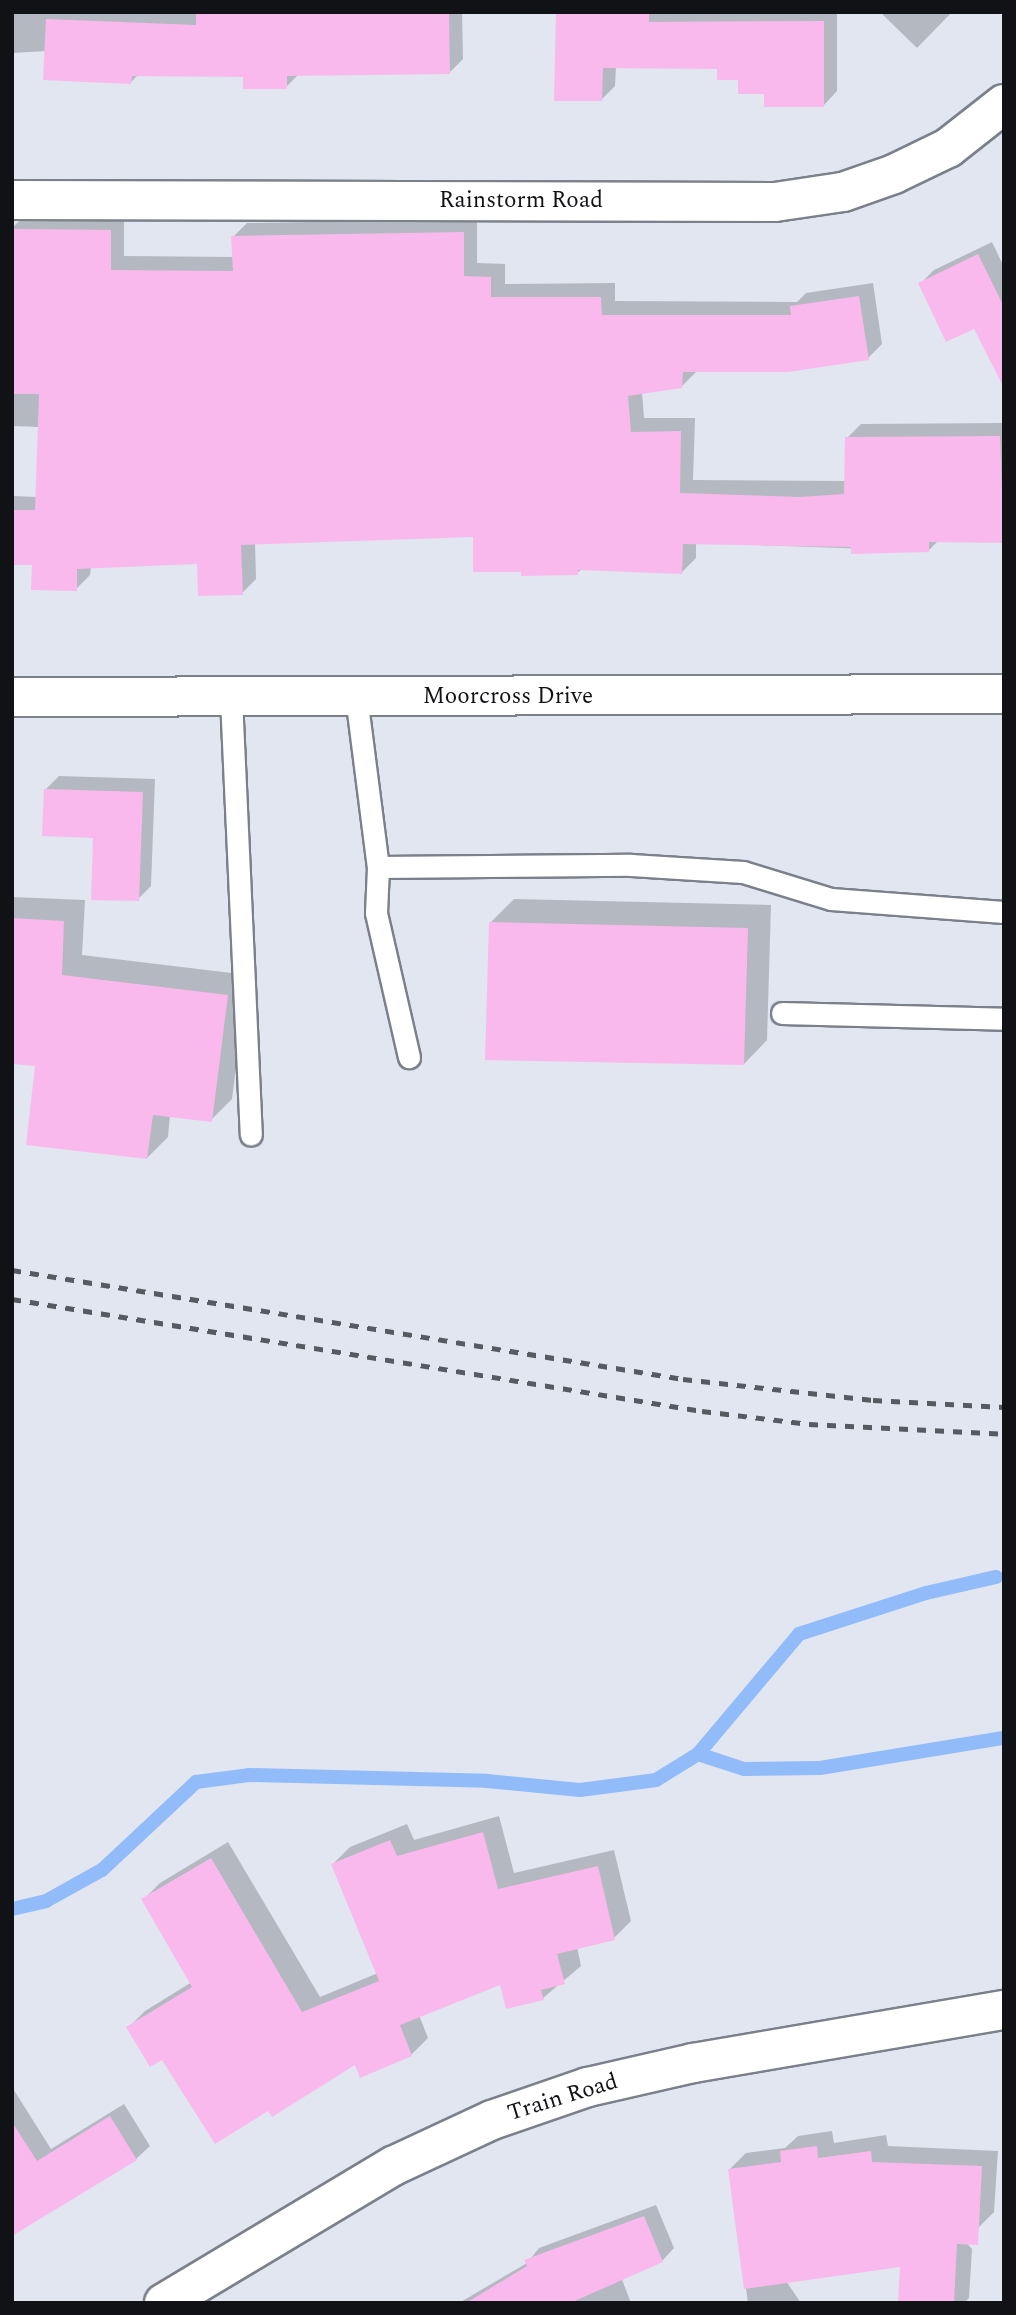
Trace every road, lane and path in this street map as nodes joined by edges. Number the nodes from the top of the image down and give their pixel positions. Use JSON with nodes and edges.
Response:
{"nodes":[{"id":1,"x":1004,"y":104,"type":"edge"},
{"id":2,"x":12,"y":200,"type":"edge"},
{"id":3,"x":1004,"y":694,"type":"edge"},
{"id":4,"x":356,"y":696,"type":"junction"},
{"id":5,"x":12,"y":697,"type":"edge"},
{"id":6,"x":231,"y":698,"type":"junction"},
{"id":7,"x":378,"y":867,"type":"junction"},
{"id":8,"x":1004,"y":912,"type":"edge"},
{"id":9,"x":782,"y":1013,"type":"dead end"},
{"id":10,"x":1004,"y":1019,"type":"edge"},
{"id":11,"x":409,"y":1057,"type":"dead end"},
{"id":12,"x":251,"y":1135,"type":"dead end"},
{"id":13,"x":1004,"y":2010,"type":"edge"},
{"id":14,"x":164,"y":2303,"type":"edge"}],
"edges":[{"from":1,"to":2,"type":"street","name":"Rainstorm Road"},
{"from":3,"to":4,"type":"street","name":"Moorcross Drive"},
{"from":4,"to":6,"type":"street","name":"Moorcross Drive"},
{"from":4,"to":7,"type":"lane"},
{"from":5,"to":6,"type":"street","name":"Moorcross Drive"},
{"from":6,"to":12,"type":"lane"},
{"from":7,"to":8,"type":"lane"},
{"from":7,"to":11,"type":"lane"},
{"from":9,"to":10,"type":"lane"},
{"from":13,"to":14,"type":"street","name":"Train Road"}]}
